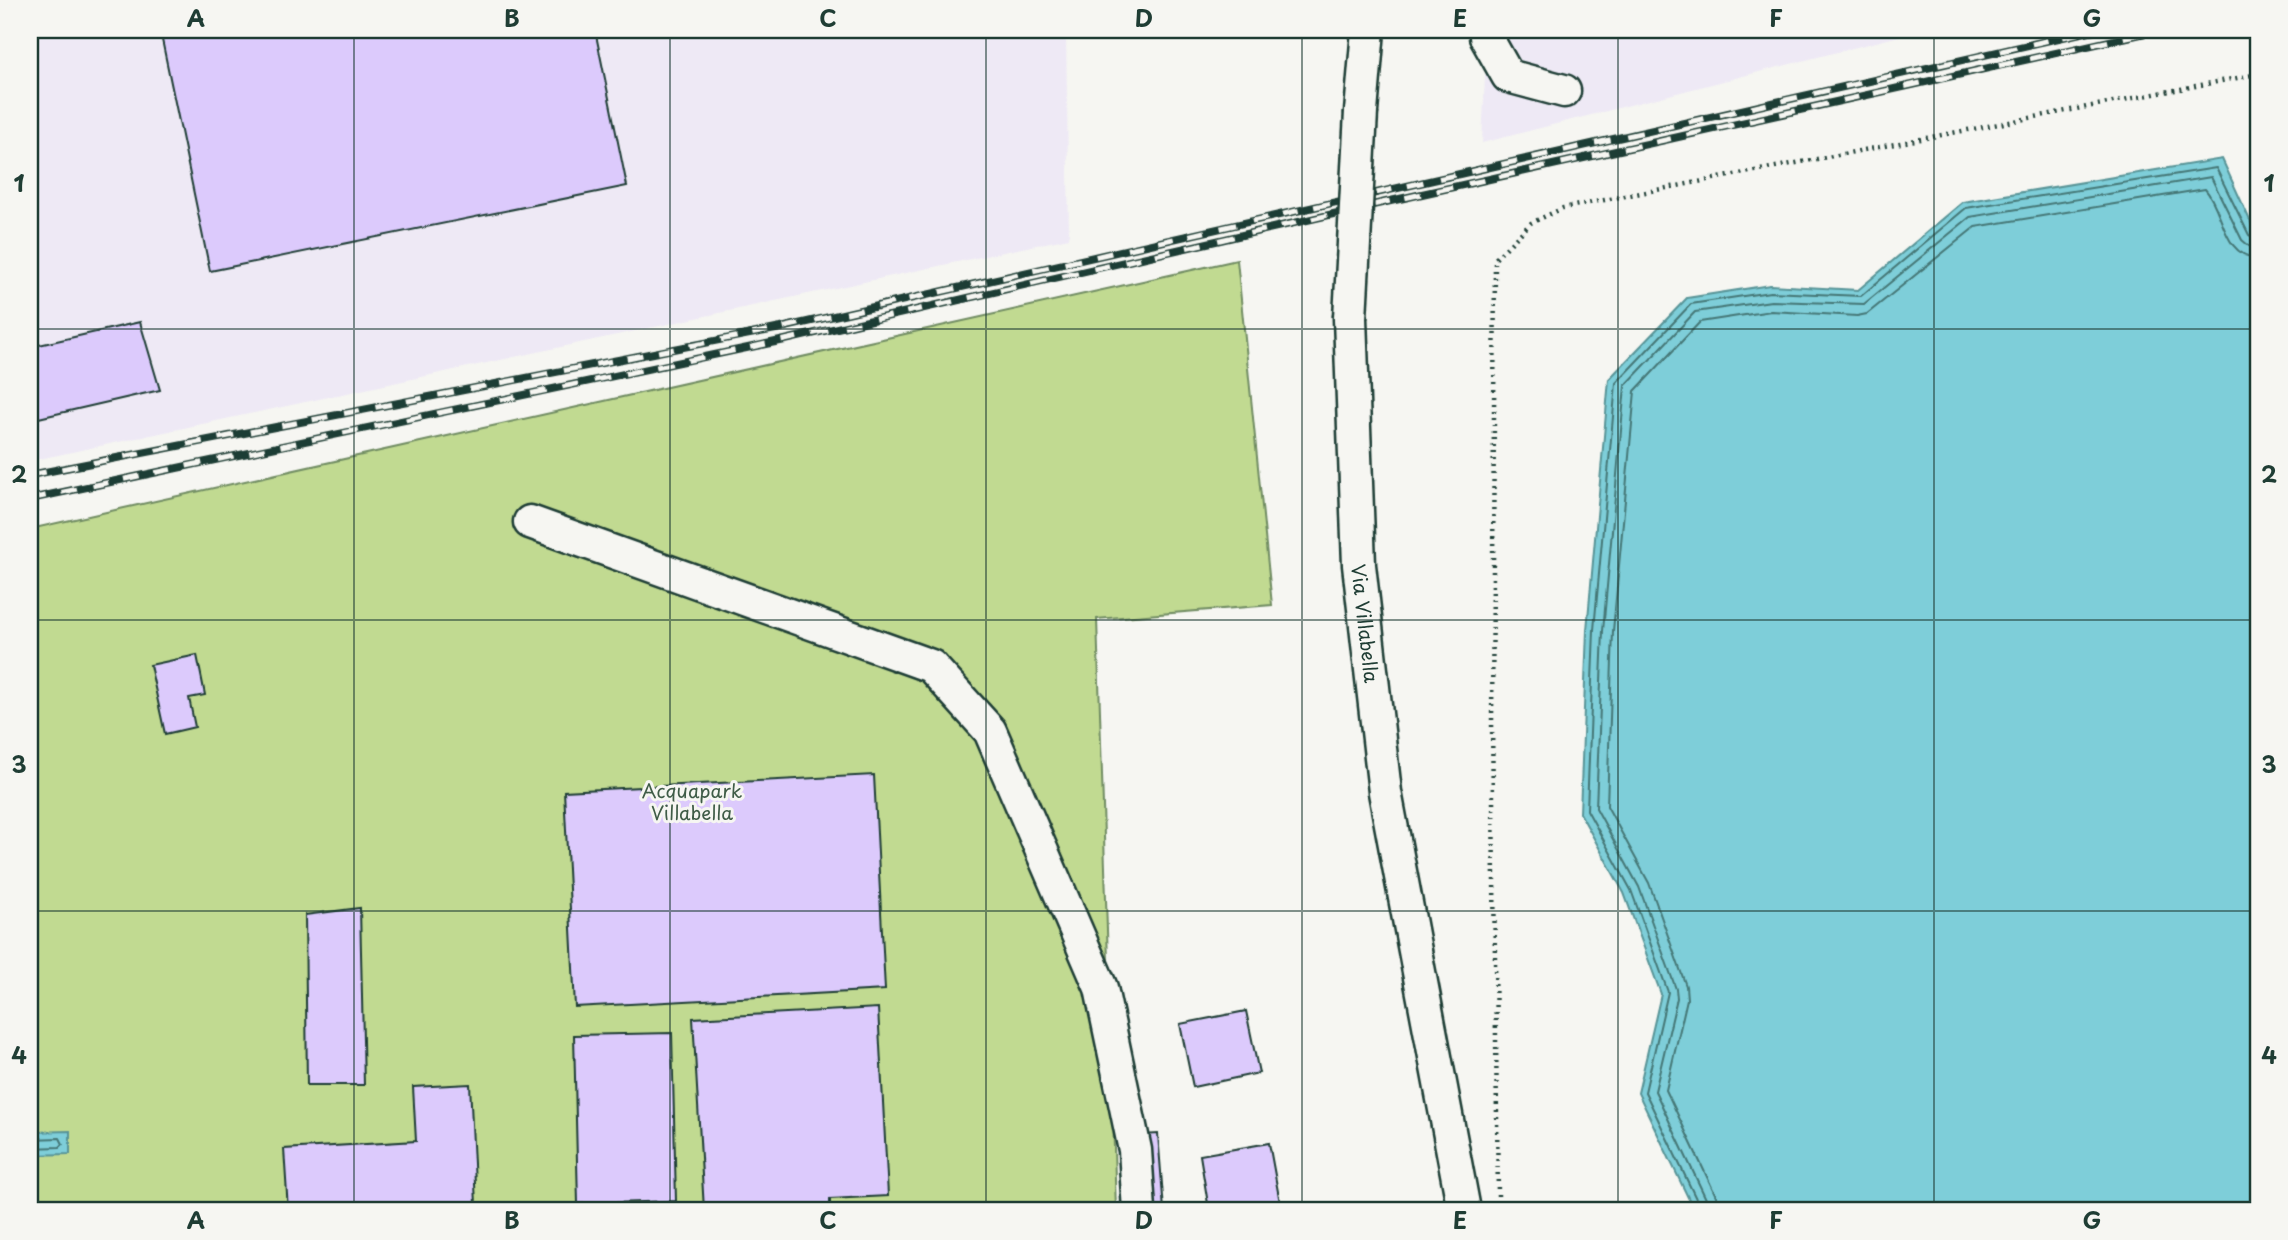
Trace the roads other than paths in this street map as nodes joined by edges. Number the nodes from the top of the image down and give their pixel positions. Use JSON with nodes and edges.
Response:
{"nodes":[{"id":1,"x":1368,"y":30,"type":"edge"},
{"id":2,"x":1486,"y":30,"type":"edge"},
{"id":3,"x":1564,"y":91,"type":"dead end"},
{"id":4,"x":530,"y":522,"type":"dead end"},
{"id":5,"x":1464,"y":1206,"type":"edge"},
{"id":6,"x":1139,"y":1210,"type":"edge"}],
"edges":[{"from":1,"to":5,"type":"street","name":"Via Villabella","bridge":true},
{"from":2,"to":3,"type":"street"},
{"from":4,"to":6,"type":"street"}]}
